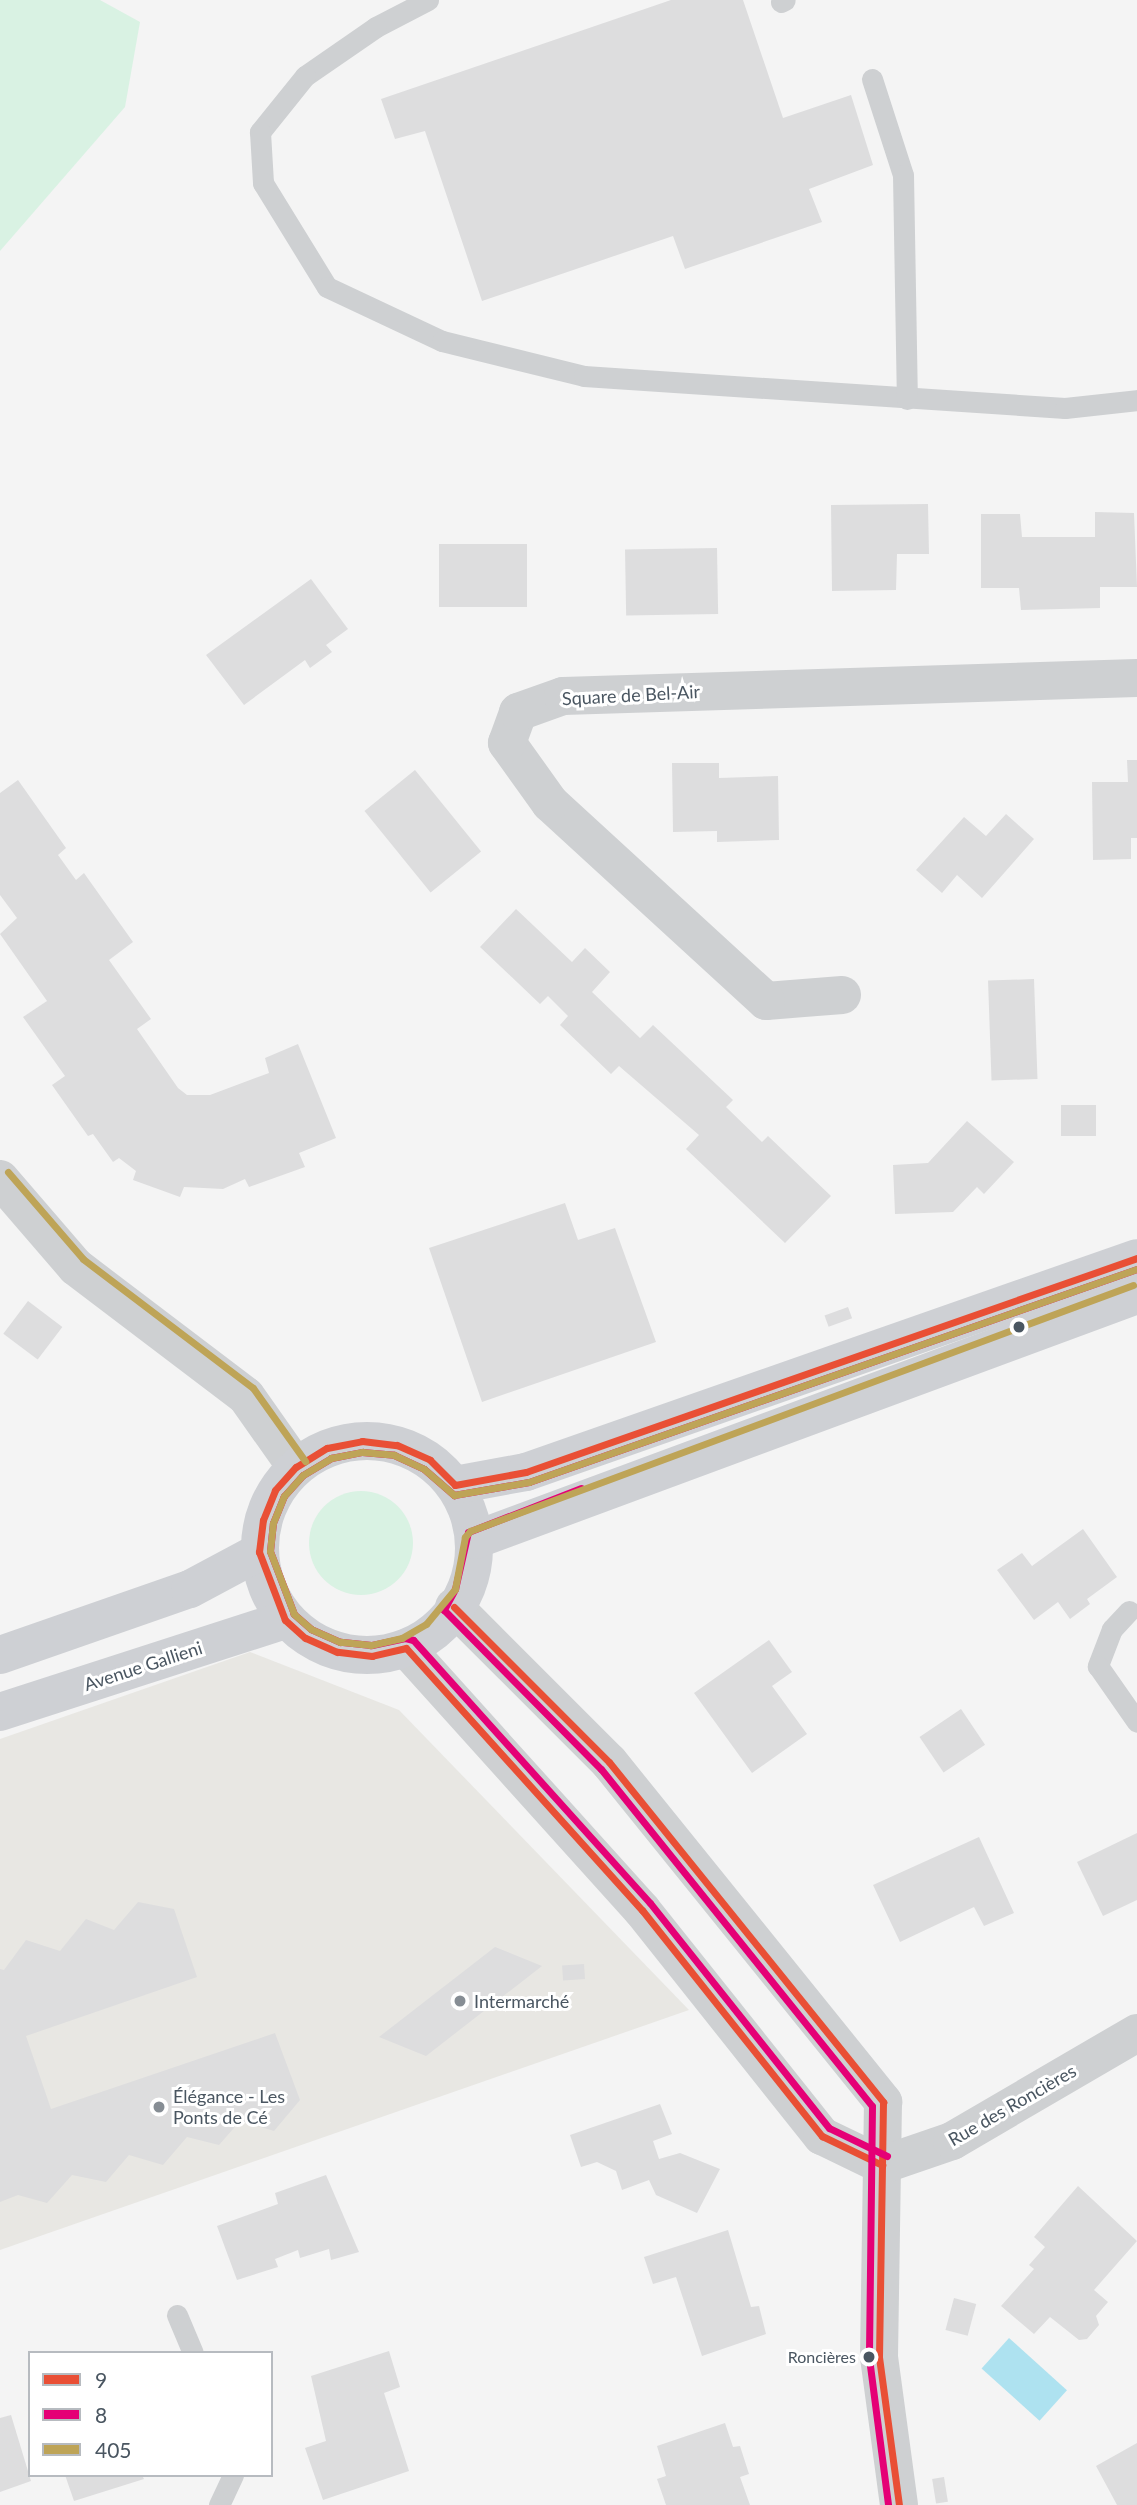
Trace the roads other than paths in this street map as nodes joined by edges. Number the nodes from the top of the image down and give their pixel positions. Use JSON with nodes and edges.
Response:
{"nodes":[{"id":1,"x":428,"y":0,"type":"edge"},
{"id":2,"x":872,"y":79,"type":"dead end"},
{"id":3,"x":907,"y":400,"type":"junction"},
{"id":4,"x":1137,"y":400,"type":"edge"},
{"id":5,"x":1137,"y":678,"type":"edge"},
{"id":6,"x":842,"y":995,"type":"dead end"},
{"id":7,"x":0,"y":1180,"type":"edge"},
{"id":8,"x":1137,"y":1258,"type":"edge"},
{"id":9,"x":1137,"y":1295,"type":"edge"},
{"id":10,"x":296,"y":1467,"type":"junction"},
{"id":11,"x":455,"y":1485,"type":"junction"},
{"id":12,"x":475,"y":1540,"type":"junction"},
{"id":13,"x":259,"y":1552,"type":"junction"},
{"id":14,"x":454,"y":1607,"type":"junction"},
{"id":15,"x":1129,"y":1611,"type":"dead end"},
{"id":16,"x":285,"y":1620,"type":"junction"},
{"id":17,"x":406,"y":1648,"type":"junction"},
{"id":18,"x":0,"y":1655,"type":"edge"},
{"id":19,"x":0,"y":1712,"type":"edge"},
{"id":20,"x":1137,"y":1722,"type":"edge"},
{"id":21,"x":1137,"y":2033,"type":"edge"},
{"id":22,"x":882,"y":2165,"type":"junction"},
{"id":23,"x":177,"y":2315,"type":"dead end"},
{"id":24,"x":192,"y":2351,"type":"edge"},
{"id":25,"x":232,"y":2477,"type":"edge"},
{"id":26,"x":219,"y":2505,"type":"edge"},
{"id":27,"x":899,"y":2505,"type":"edge"}],
"edges":[{"from":1,"to":3,"type":"lane"},
{"from":2,"to":3,"type":"lane"},
{"from":3,"to":4,"type":"lane"},
{"from":5,"to":6,"type":"street","name":"Square de Bel-Air"},
{"from":7,"to":10,"type":"street"},
{"from":8,"to":11,"type":"main road"},
{"from":9,"to":12,"type":"main road"},
{"from":10,"to":11,"type":"main road"},
{"from":10,"to":13,"type":"main road"},
{"from":11,"to":12,"type":"main road"},
{"from":12,"to":14,"type":"main road"},
{"from":13,"to":16,"type":"main road"},
{"from":13,"to":18,"type":"main road"},
{"from":14,"to":17,"type":"main road"},
{"from":14,"to":22,"type":"street"},
{"from":15,"to":20,"type":"lane"},
{"from":16,"to":17,"type":"main road"},
{"from":16,"to":19,"type":"main road","name":"Avenue Gallieni"},
{"from":17,"to":22,"type":"street"},
{"from":21,"to":22,"type":"street","name":"Rue des Roncières"},
{"from":22,"to":27,"type":"street"},
{"from":23,"to":24,"type":"lane"},
{"from":25,"to":26,"type":"lane"}]}
